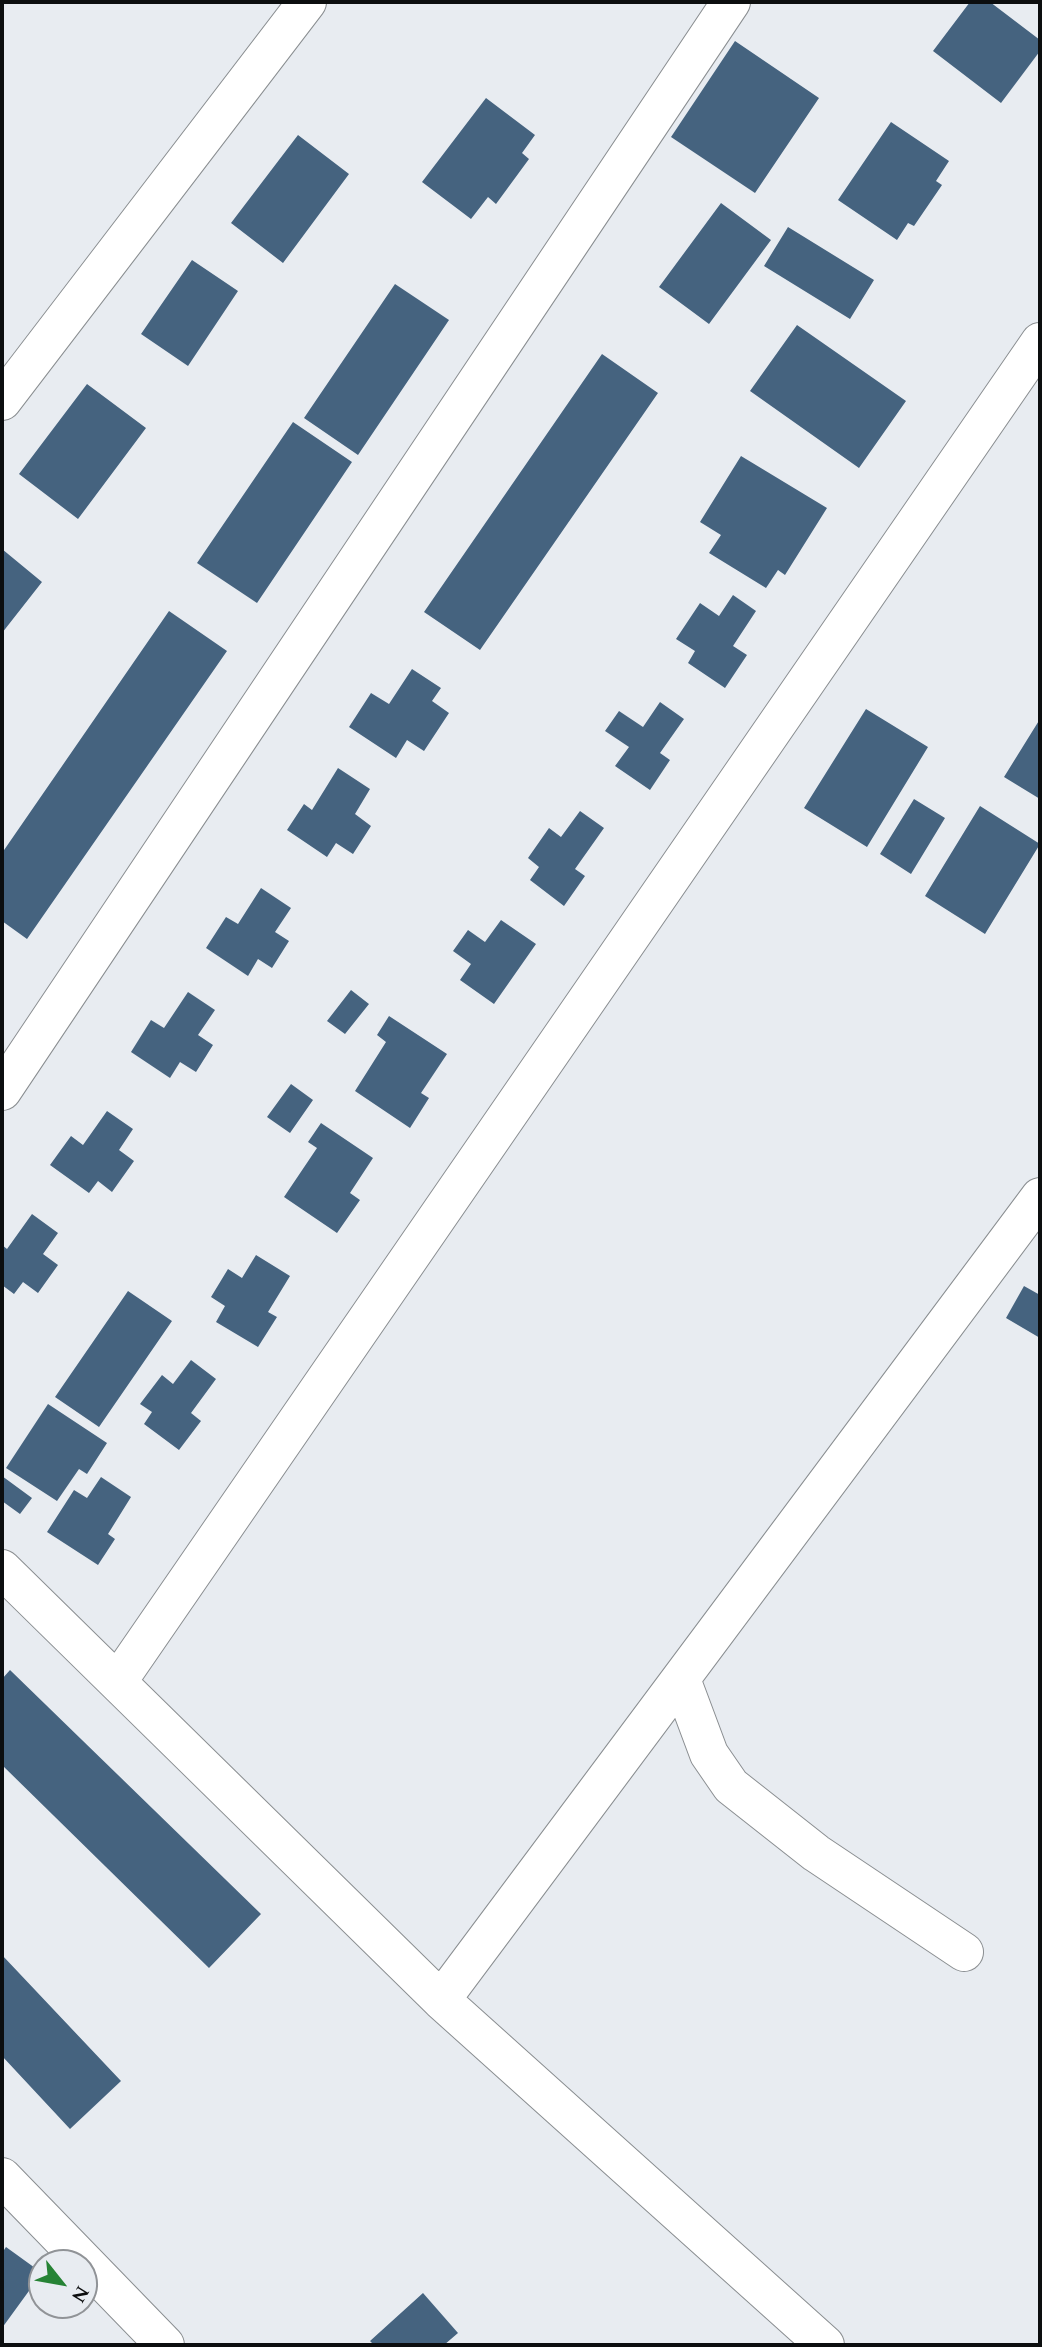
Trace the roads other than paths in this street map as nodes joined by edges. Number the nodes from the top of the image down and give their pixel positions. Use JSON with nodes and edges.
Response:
{"nodes":[{"id":1,"x":307,"y":2,"type":"edge"},
{"id":2,"x":731,"y":2,"type":"edge"},
{"id":3,"x":1040,"y":342,"type":"edge"},
{"id":4,"x":2,"y":401,"type":"edge"},
{"id":5,"x":2,"y":1091,"type":"edge"},
{"id":6,"x":1040,"y":1197,"type":"edge"},
{"id":7,"x":2,"y":1569,"type":"edge"},
{"id":8,"x":681,"y":1679,"type":"junction"},
{"id":9,"x":118,"y":1681,"type":"junction"},
{"id":10,"x":964,"y":1952,"type":"dead end"},
{"id":11,"x":441,"y":2000,"type":"junction"},
{"id":12,"x":2,"y":2177,"type":"edge"},
{"id":13,"x":165,"y":2345,"type":"edge"},
{"id":14,"x":825,"y":2345,"type":"edge"}],
"edges":[{"from":1,"to":4,"type":"street"},
{"from":2,"to":5,"type":"street"},
{"from":3,"to":9,"type":"street"},
{"from":6,"to":8,"type":"street"},
{"from":7,"to":9,"type":"street"},
{"from":8,"to":10,"type":"street"},
{"from":8,"to":11,"type":"street"},
{"from":9,"to":11,"type":"street"},
{"from":11,"to":14,"type":"street"},
{"from":12,"to":13,"type":"street"}]}
